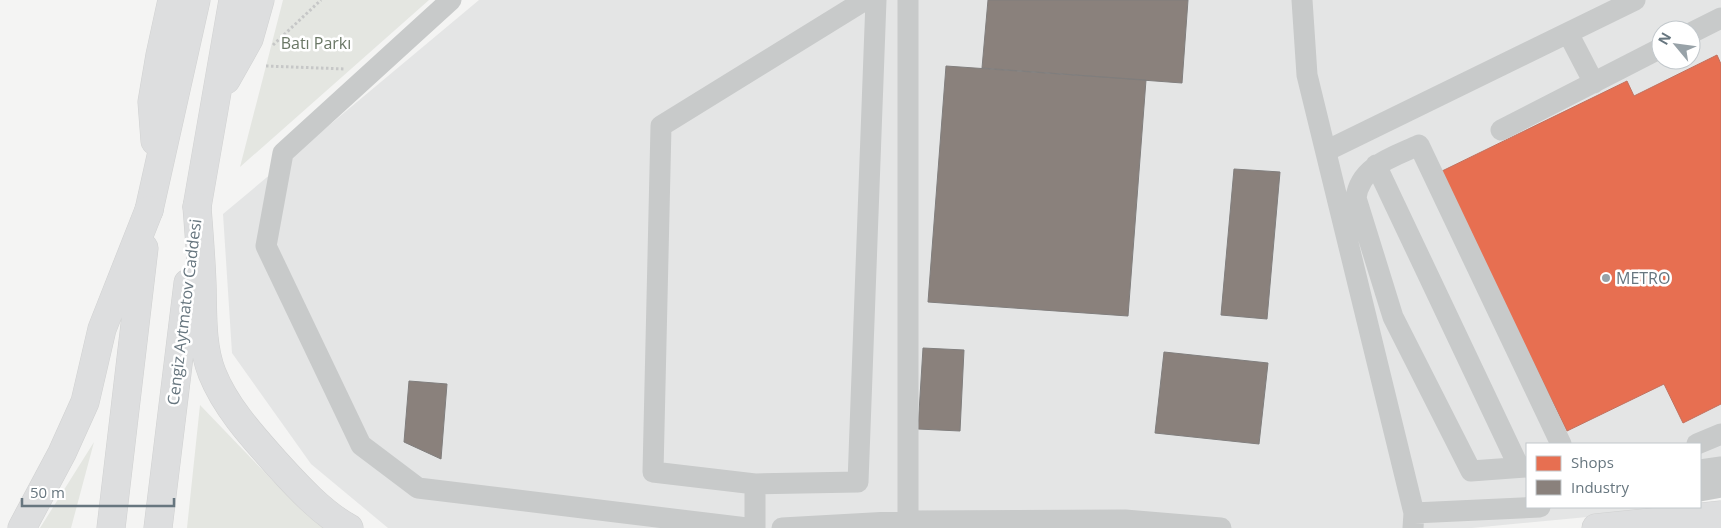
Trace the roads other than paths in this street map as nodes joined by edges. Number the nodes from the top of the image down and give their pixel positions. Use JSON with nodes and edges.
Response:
{"nodes":[{"id":1,"x":172,"y":0,"type":"edge"},
{"id":2,"x":260,"y":0,"type":"edge"},
{"id":3,"x":451,"y":0,"type":"edge"},
{"id":4,"x":865,"y":0,"type":"edge"},
{"id":5,"x":876,"y":0,"type":"edge"},
{"id":6,"x":908,"y":0,"type":"edge"},
{"id":7,"x":1302,"y":0,"type":"edge"},
{"id":8,"x":1635,"y":0,"type":"edge"},
{"id":9,"x":231,"y":8,"type":"edge"},
{"id":10,"x":193,"y":12,"type":"edge"},
{"id":11,"x":1721,"y":18,"type":"edge"},
{"id":12,"x":1701,"y":28,"type":"edge"},
{"id":13,"x":1568,"y":33,"type":"junction"},
{"id":14,"x":1651,"y":53,"type":"edge"},
{"id":15,"x":1594,"y":83,"type":"junction"},
{"id":16,"x":216,"y":97,"type":"junction"},
{"id":17,"x":1501,"y":130,"type":"dead end"},
{"id":18,"x":1326,"y":151,"type":"junction"},
{"id":19,"x":1376,"y":165,"type":"junction"},
{"id":20,"x":157,"y":167,"type":"junction"},
{"id":21,"x":197,"y":207,"type":"junction"},
{"id":22,"x":149,"y":210,"type":"junction"},
{"id":23,"x":1721,"y":434,"type":"edge"},
{"id":24,"x":1561,"y":443,"type":"edge"},
{"id":25,"x":1699,"y":443,"type":"edge"},
{"id":26,"x":1523,"y":467,"type":"edge"},
{"id":27,"x":1721,"y":467,"type":"edge"},
{"id":28,"x":1701,"y":470,"type":"edge"},
{"id":29,"x":755,"y":484,"type":"junction"},
{"id":30,"x":1721,"y":487,"type":"edge"},
{"id":31,"x":1701,"y":490,"type":"edge"},
{"id":32,"x":1531,"y":508,"type":"edge"},
{"id":33,"x":1721,"y":515,"type":"edge"},
{"id":34,"x":908,"y":520,"type":"junction"},
{"id":35,"x":1413,"y":521,"type":"edge"},
{"id":36,"x":22,"y":528,"type":"edge"},
{"id":37,"x":111,"y":528,"type":"edge"},
{"id":38,"x":158,"y":528,"type":"edge"},
{"id":39,"x":349,"y":528,"type":"edge"},
{"id":40,"x":747,"y":528,"type":"edge"},
{"id":41,"x":755,"y":528,"type":"edge"},
{"id":42,"x":782,"y":528,"type":"edge"},
{"id":43,"x":1221,"y":528,"type":"edge"},
{"id":44,"x":1596,"y":528,"type":"edge"}],
"edges":[{"from":1,"to":20,"type":"main road"},
{"from":2,"to":16,"type":"main road","name":"Cengiz Aytmatov Caddesi"},
{"from":3,"to":40,"type":"street"},
{"from":4,"to":29,"type":"street"},
{"from":5,"to":29,"type":"street"},
{"from":6,"to":34,"type":"street"},
{"from":7,"to":18,"type":"street"},
{"from":8,"to":13,"type":"street"},
{"from":9,"to":16,"type":"main road","name":"Cengiz Aytmatov Caddesi"},
{"from":10,"to":20,"type":"main road"},
{"from":11,"to":12,"type":"street"},
{"from":13,"to":15,"type":"street"},
{"from":13,"to":18,"type":"street"},
{"from":14,"to":15,"type":"street"},
{"from":15,"to":17,"type":"street"},
{"from":16,"to":21,"type":"main road","name":"Cengiz Aytmatov Caddesi"},
{"from":18,"to":35,"type":"street"},
{"from":19,"to":24,"type":"street"},
{"from":19,"to":26,"type":"street"},
{"from":19,"to":26,"type":"street"},
{"from":20,"to":22,"type":"main road"},
{"from":21,"to":38,"type":"main road","name":"Cengiz Aytmatov Caddesi"},
{"from":21,"to":39,"type":"main road"},
{"from":22,"to":36,"type":"main road"},
{"from":22,"to":37,"type":"main road"},
{"from":23,"to":25,"type":"street"},
{"from":27,"to":28,"type":"street"},
{"from":29,"to":41,"type":"street"},
{"from":30,"to":31,"type":"street"},
{"from":32,"to":35,"type":"street"},
{"from":33,"to":44,"type":"main road"},
{"from":34,"to":42,"type":"street"},
{"from":34,"to":43,"type":"street"}]}
